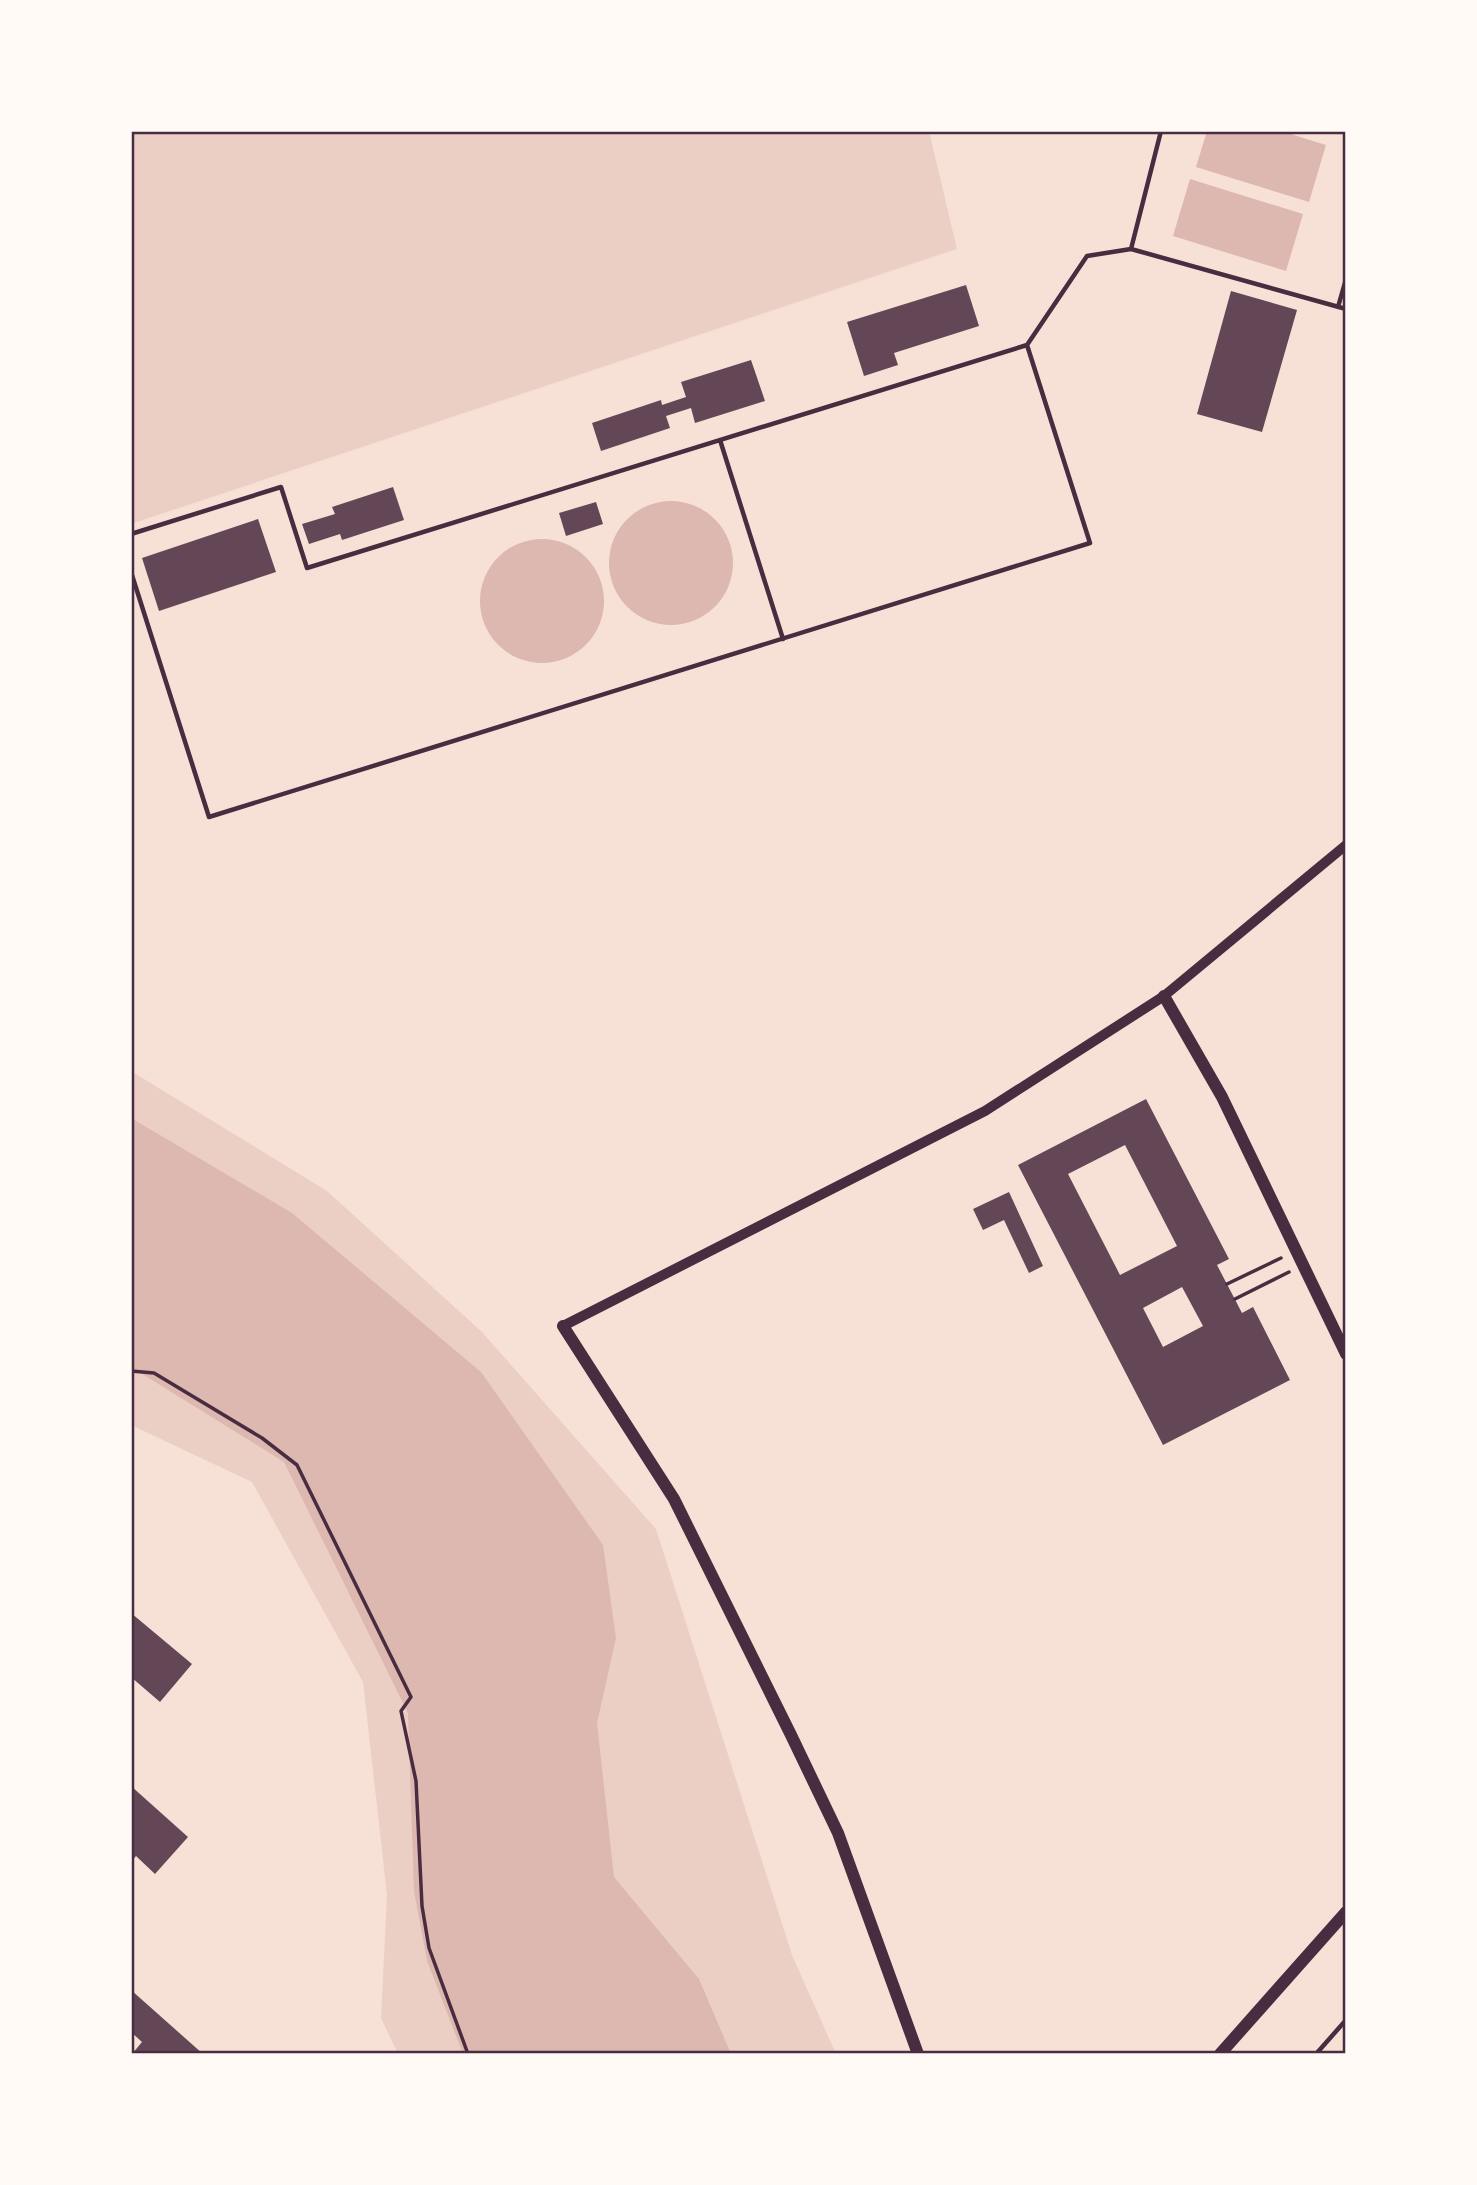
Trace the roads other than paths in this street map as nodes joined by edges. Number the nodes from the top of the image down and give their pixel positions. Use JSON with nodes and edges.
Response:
{"nodes":[{"id":1,"x":1161,"y":131,"type":"edge"},
{"id":2,"x":1131,"y":249,"type":"junction"},
{"id":3,"x":1346,"y":279,"type":"edge"},
{"id":4,"x":1338,"y":307,"type":"junction"},
{"id":5,"x":1346,"y":309,"type":"edge"},
{"id":6,"x":1027,"y":345,"type":"junction"},
{"id":7,"x":720,"y":440,"type":"junction"},
{"id":8,"x":131,"y":534,"type":"edge"},
{"id":9,"x":131,"y":572,"type":"edge"},
{"id":10,"x":783,"y":639,"type":"junction"},
{"id":11,"x":1346,"y":845,"type":"edge"},
{"id":12,"x":1164,"y":996,"type":"junction"},
{"id":13,"x":563,"y":1326,"type":"joint"},
{"id":14,"x":1346,"y":1354,"type":"edge"},
{"id":15,"x":1346,"y":1912,"type":"edge"},
{"id":16,"x":1346,"y":2020,"type":"edge"},
{"id":17,"x":918,"y":2054,"type":"edge"},
{"id":18,"x":1220,"y":2054,"type":"edge"},
{"id":19,"x":1316,"y":2054,"type":"edge"}],
"edges":[{"from":1,"to":2,"type":"lane"},
{"from":2,"to":4,"type":"lane"},
{"from":2,"to":6,"type":"lane"},
{"from":3,"to":4,"type":"lane"},
{"from":4,"to":5,"type":"lane"},
{"from":6,"to":7,"type":"lane"},
{"from":6,"to":10,"type":"lane"},
{"from":7,"to":8,"type":"lane"},
{"from":7,"to":10,"type":"lane"},
{"from":9,"to":10,"type":"lane"},
{"from":11,"to":12,"type":"street"},
{"from":12,"to":13,"type":"street"},
{"from":12,"to":14,"type":"main road"},
{"from":13,"to":17,"type":"main road"},
{"from":15,"to":18,"type":"main road"},
{"from":16,"to":19,"type":"lane"}]}
